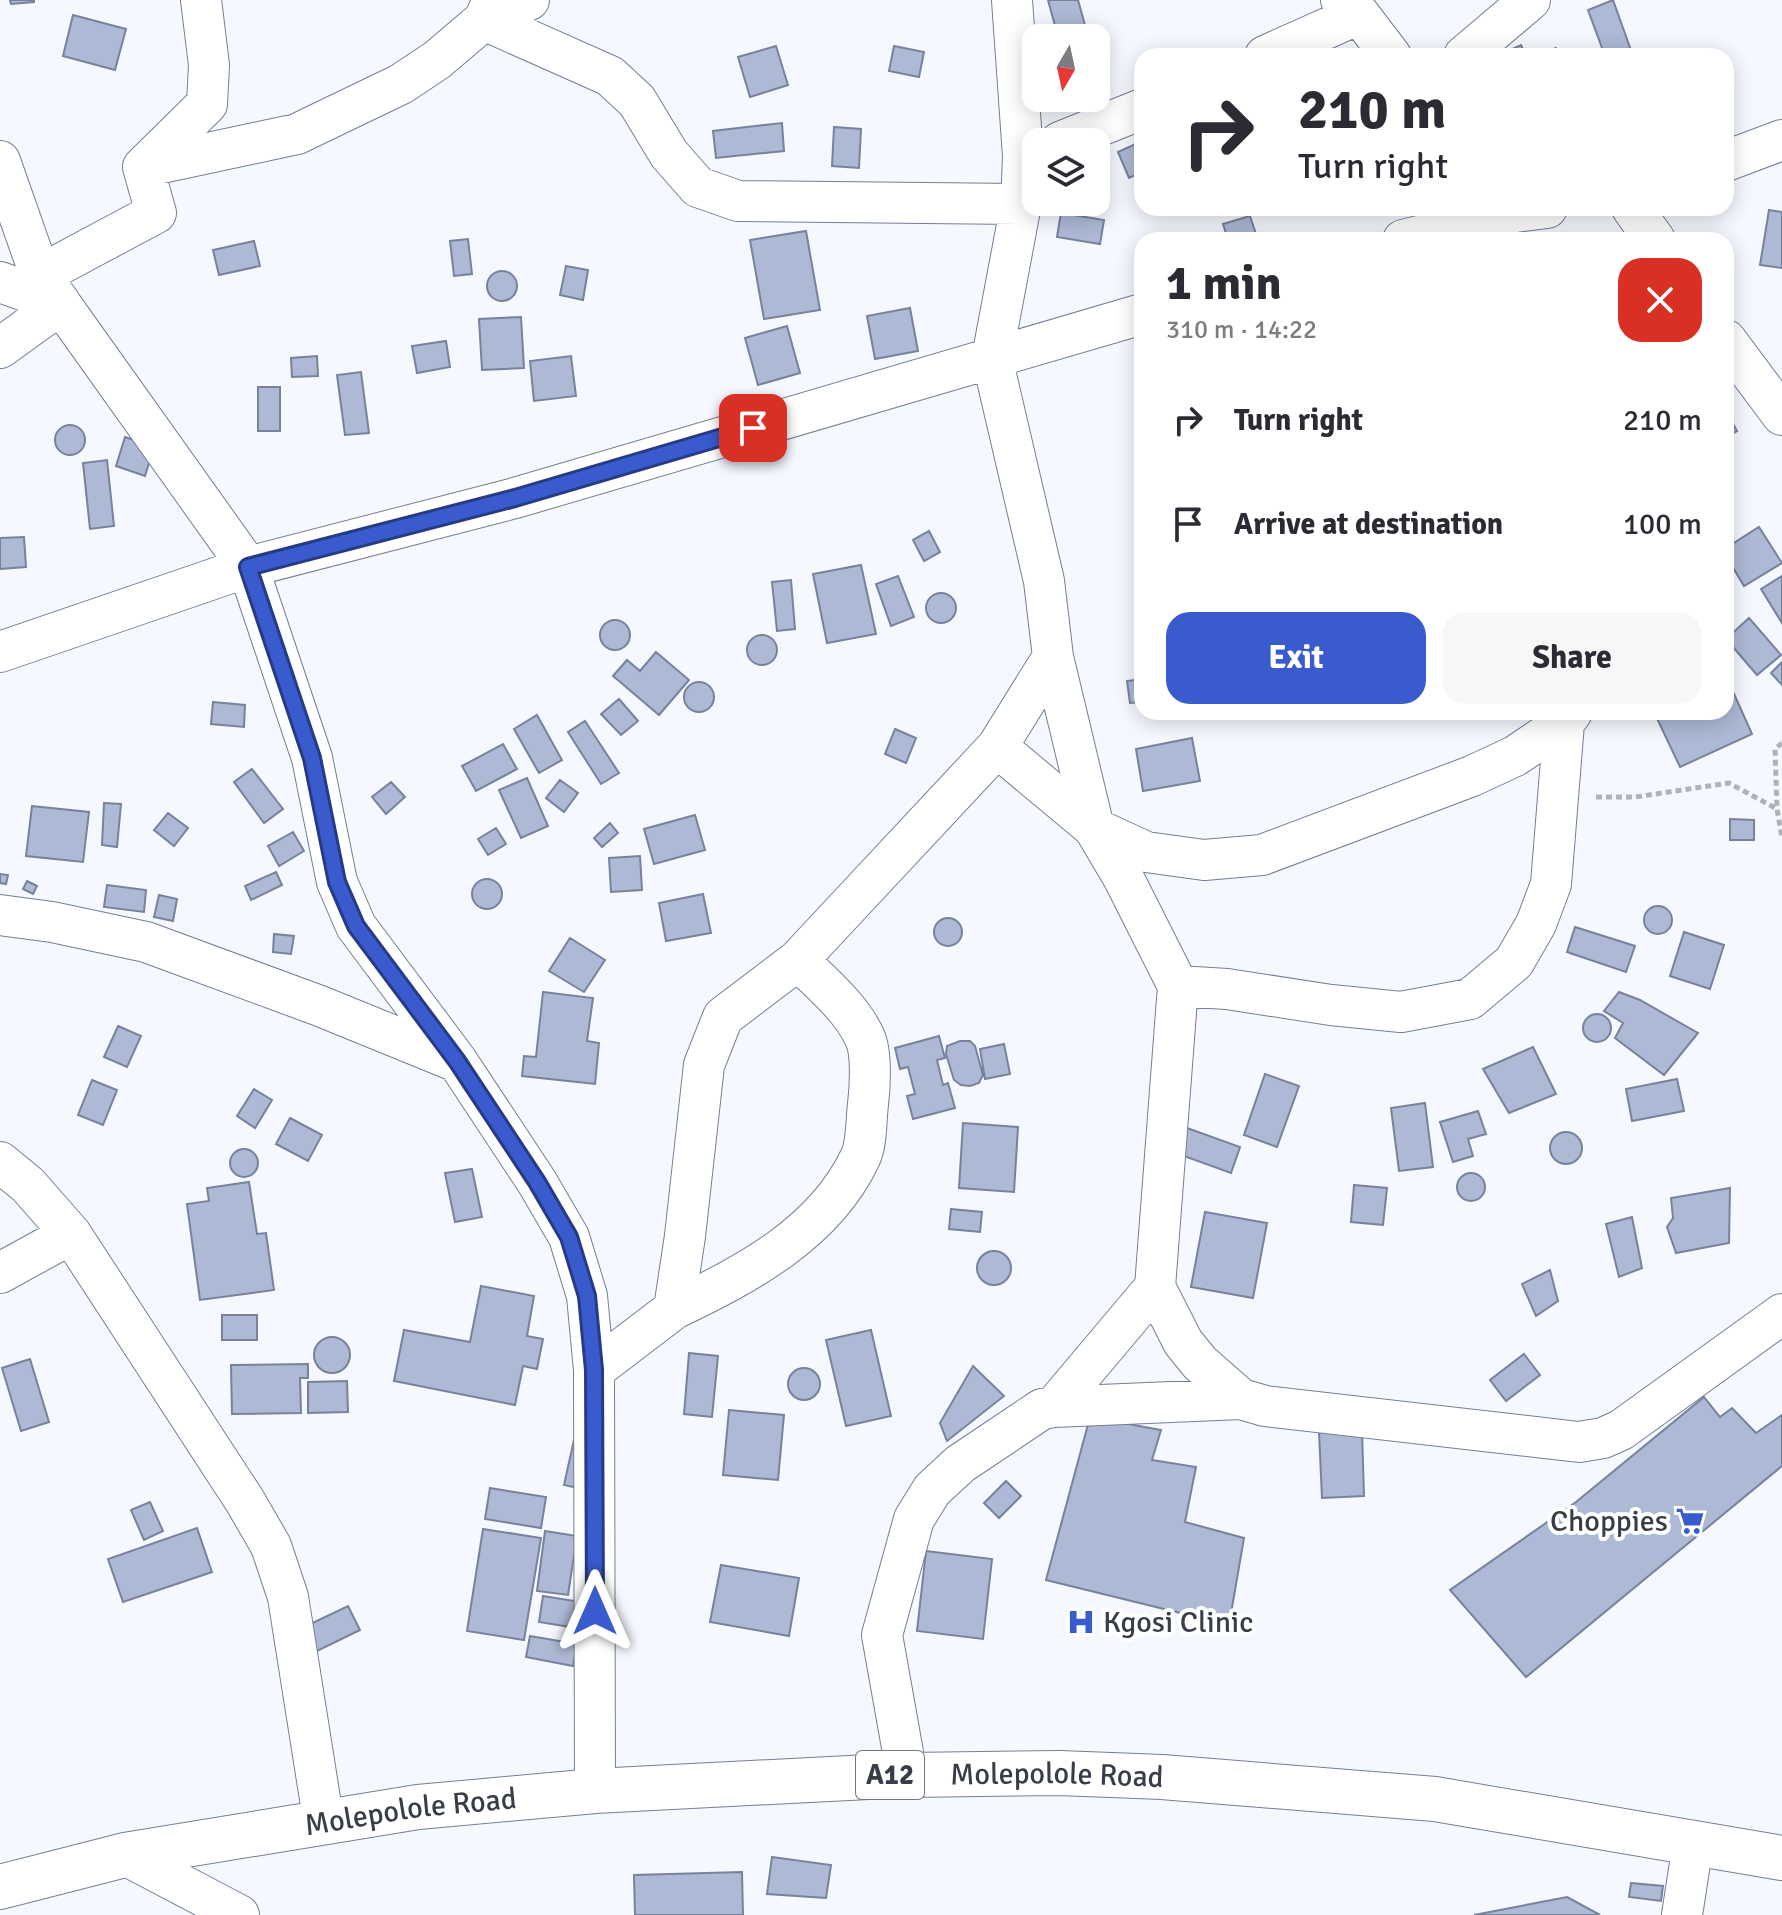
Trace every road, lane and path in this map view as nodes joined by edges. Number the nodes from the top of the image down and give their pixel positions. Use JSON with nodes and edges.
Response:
{"nodes":[{"id":1,"x":201,"y":0,"type":"edge"},
{"id":2,"x":529,"y":0,"type":"edge"},
{"id":3,"x":1012,"y":0,"type":"edge"},
{"id":4,"x":1530,"y":0,"type":"edge"},
{"id":5,"x":1350,"y":7,"type":"edge"},
{"id":6,"x":489,"y":10,"type":"edge"},
{"id":7,"x":1279,"y":48,"type":"edge"},
{"id":8,"x":1384,"y":48,"type":"edge"},
{"id":9,"x":1473,"y":48,"type":"edge"},
{"id":10,"x":1134,"y":112,"type":"edge"},
{"id":11,"x":1027,"y":128,"type":"edge"},
{"id":12,"x":1095,"y":128,"type":"edge"},
{"id":13,"x":1782,"y":140,"type":"edge"},
{"id":14,"x":1734,"y":158,"type":"edge"},
{"id":15,"x":0,"y":161,"type":"edge"},
{"id":16,"x":143,"y":167,"type":"junction"},
{"id":17,"x":1022,"y":198,"type":"edge"},
{"id":18,"x":1021,"y":204,"type":"junction"},
{"id":19,"x":1497,"y":216,"type":"edge"},
{"id":20,"x":1434,"y":232,"type":"edge"},
{"id":21,"x":0,"y":282,"type":"edge"},
{"id":22,"x":51,"y":289,"type":"junction"},
{"id":23,"x":1134,"y":316,"type":"edge"},
{"id":24,"x":0,"y":348,"type":"edge"},
{"id":25,"x":1734,"y":351,"type":"edge"},
{"id":26,"x":992,"y":358,"type":"junction"},
{"id":27,"x":1782,"y":415,"type":"edge"},
{"id":28,"x":248,"y":567,"type":"junction"},
{"id":29,"x":0,"y":652,"type":"edge"},
{"id":30,"x":1053,"y":657,"type":"junction"},
{"id":31,"x":1564,"y":720,"type":"edge"},
{"id":32,"x":1568,"y":720,"type":"edge"},
{"id":33,"x":1782,"y":743,"type":"edge"},
{"id":34,"x":997,"y":747,"type":"junction"},
{"id":35,"x":1559,"y":796,"type":"junction"},
{"id":36,"x":1777,"y":809,"type":"junction"},
{"id":37,"x":1094,"y":828,"type":"junction"},
{"id":38,"x":1782,"y":838,"type":"edge"},
{"id":39,"x":0,"y":915,"type":"edge"},
{"id":40,"x":798,"y":960,"type":"junction"},
{"id":41,"x":1178,"y":986,"type":"junction"},
{"id":42,"x":457,"y":1061,"type":"junction"},
{"id":43,"x":0,"y":1162,"type":"edge"},
{"id":44,"x":71,"y":1234,"type":"junction"},
{"id":45,"x":0,"y":1273,"type":"edge"},
{"id":46,"x":1155,"y":1287,"type":"junction"},
{"id":47,"x":674,"y":1309,"type":"junction"},
{"id":48,"x":1782,"y":1314,"type":"edge"},
{"id":49,"x":594,"y":1370,"type":"junction"},
{"id":50,"x":1241,"y":1399,"type":"junction"},
{"id":51,"x":1054,"y":1407,"type":"junction"},
{"id":52,"x":907,"y":1775,"type":"junction"},
{"id":53,"x":595,"y":1791,"type":"junction"},
{"id":54,"x":324,"y":1824,"type":"junction"},
{"id":55,"x":1693,"y":1844,"type":"junction"},
{"id":56,"x":1780,"y":1852,"type":"edge"},
{"id":57,"x":125,"y":1855,"type":"junction"},
{"id":58,"x":0,"y":1887,"type":"edge"},
{"id":59,"x":239,"y":1915,"type":"edge"},
{"id":60,"x":1682,"y":1915,"type":"edge"}],
"edges":[{"from":1,"to":16,"type":"street"},
{"from":2,"to":6,"type":"street"},
{"from":3,"to":11,"type":"street"},
{"from":4,"to":9,"type":"street"},
{"from":5,"to":7,"type":"street"},
{"from":5,"to":8,"type":"street"},
{"from":6,"to":16,"type":"street"},
{"from":6,"to":18,"type":"street"},
{"from":10,"to":12,"type":"street"},
{"from":13,"to":14,"type":"street"},
{"from":15,"to":22,"type":"street"},
{"from":16,"to":22,"type":"street"},
{"from":17,"to":18,"type":"street"},
{"from":18,"to":26,"type":"street"},
{"from":19,"to":20,"type":"street"},
{"from":21,"to":22,"type":"street"},
{"from":22,"to":24,"type":"street"},
{"from":22,"to":28,"type":"street"},
{"from":23,"to":26,"type":"street"},
{"from":25,"to":27,"type":"street"},
{"from":26,"to":28,"type":"street"},
{"from":26,"to":30,"type":"street"},
{"from":28,"to":29,"type":"street"},
{"from":28,"to":42,"type":"street"},
{"from":30,"to":34,"type":"street"},
{"from":30,"to":37,"type":"street"},
{"from":31,"to":37,"type":"street"},
{"from":32,"to":35,"type":"street"},
{"from":33,"to":36,"type":"path"},
{"from":34,"to":37,"type":"street"},
{"from":34,"to":40,"type":"street"},
{"from":35,"to":36,"type":"path"},
{"from":35,"to":41,"type":"street"},
{"from":36,"to":38,"type":"path"},
{"from":37,"to":41,"type":"street"},
{"from":39,"to":42,"type":"street"},
{"from":40,"to":47,"type":"street"},
{"from":40,"to":47,"type":"street"},
{"from":41,"to":46,"type":"street"},
{"from":42,"to":49,"type":"street"},
{"from":43,"to":44,"type":"street"},
{"from":44,"to":45,"type":"street"},
{"from":44,"to":54,"type":"street"},
{"from":46,"to":50,"type":"street"},
{"from":46,"to":51,"type":"street"},
{"from":47,"to":49,"type":"street"},
{"from":48,"to":50,"type":"street"},
{"from":49,"to":53,"type":"street"},
{"from":50,"to":51,"type":"street"},
{"from":51,"to":52,"type":"street"},
{"from":52,"to":53,"type":"main road","name":"Molepolole Road","number":"A12"},
{"from":52,"to":55,"type":"main road","name":"Molepolole Road","number":"A12"},
{"from":53,"to":54,"type":"main road","name":"Molepolole Road","number":"A12"},
{"from":54,"to":57,"type":"main road","name":"Molepolole Road","number":"A12"},
{"from":55,"to":56,"type":"main road","name":"Molepolole Road","number":"A12"},
{"from":55,"to":60,"type":"street"},
{"from":57,"to":58,"type":"main road","name":"Molepolole Road","number":"A12"},
{"from":57,"to":59,"type":"street"}]}
